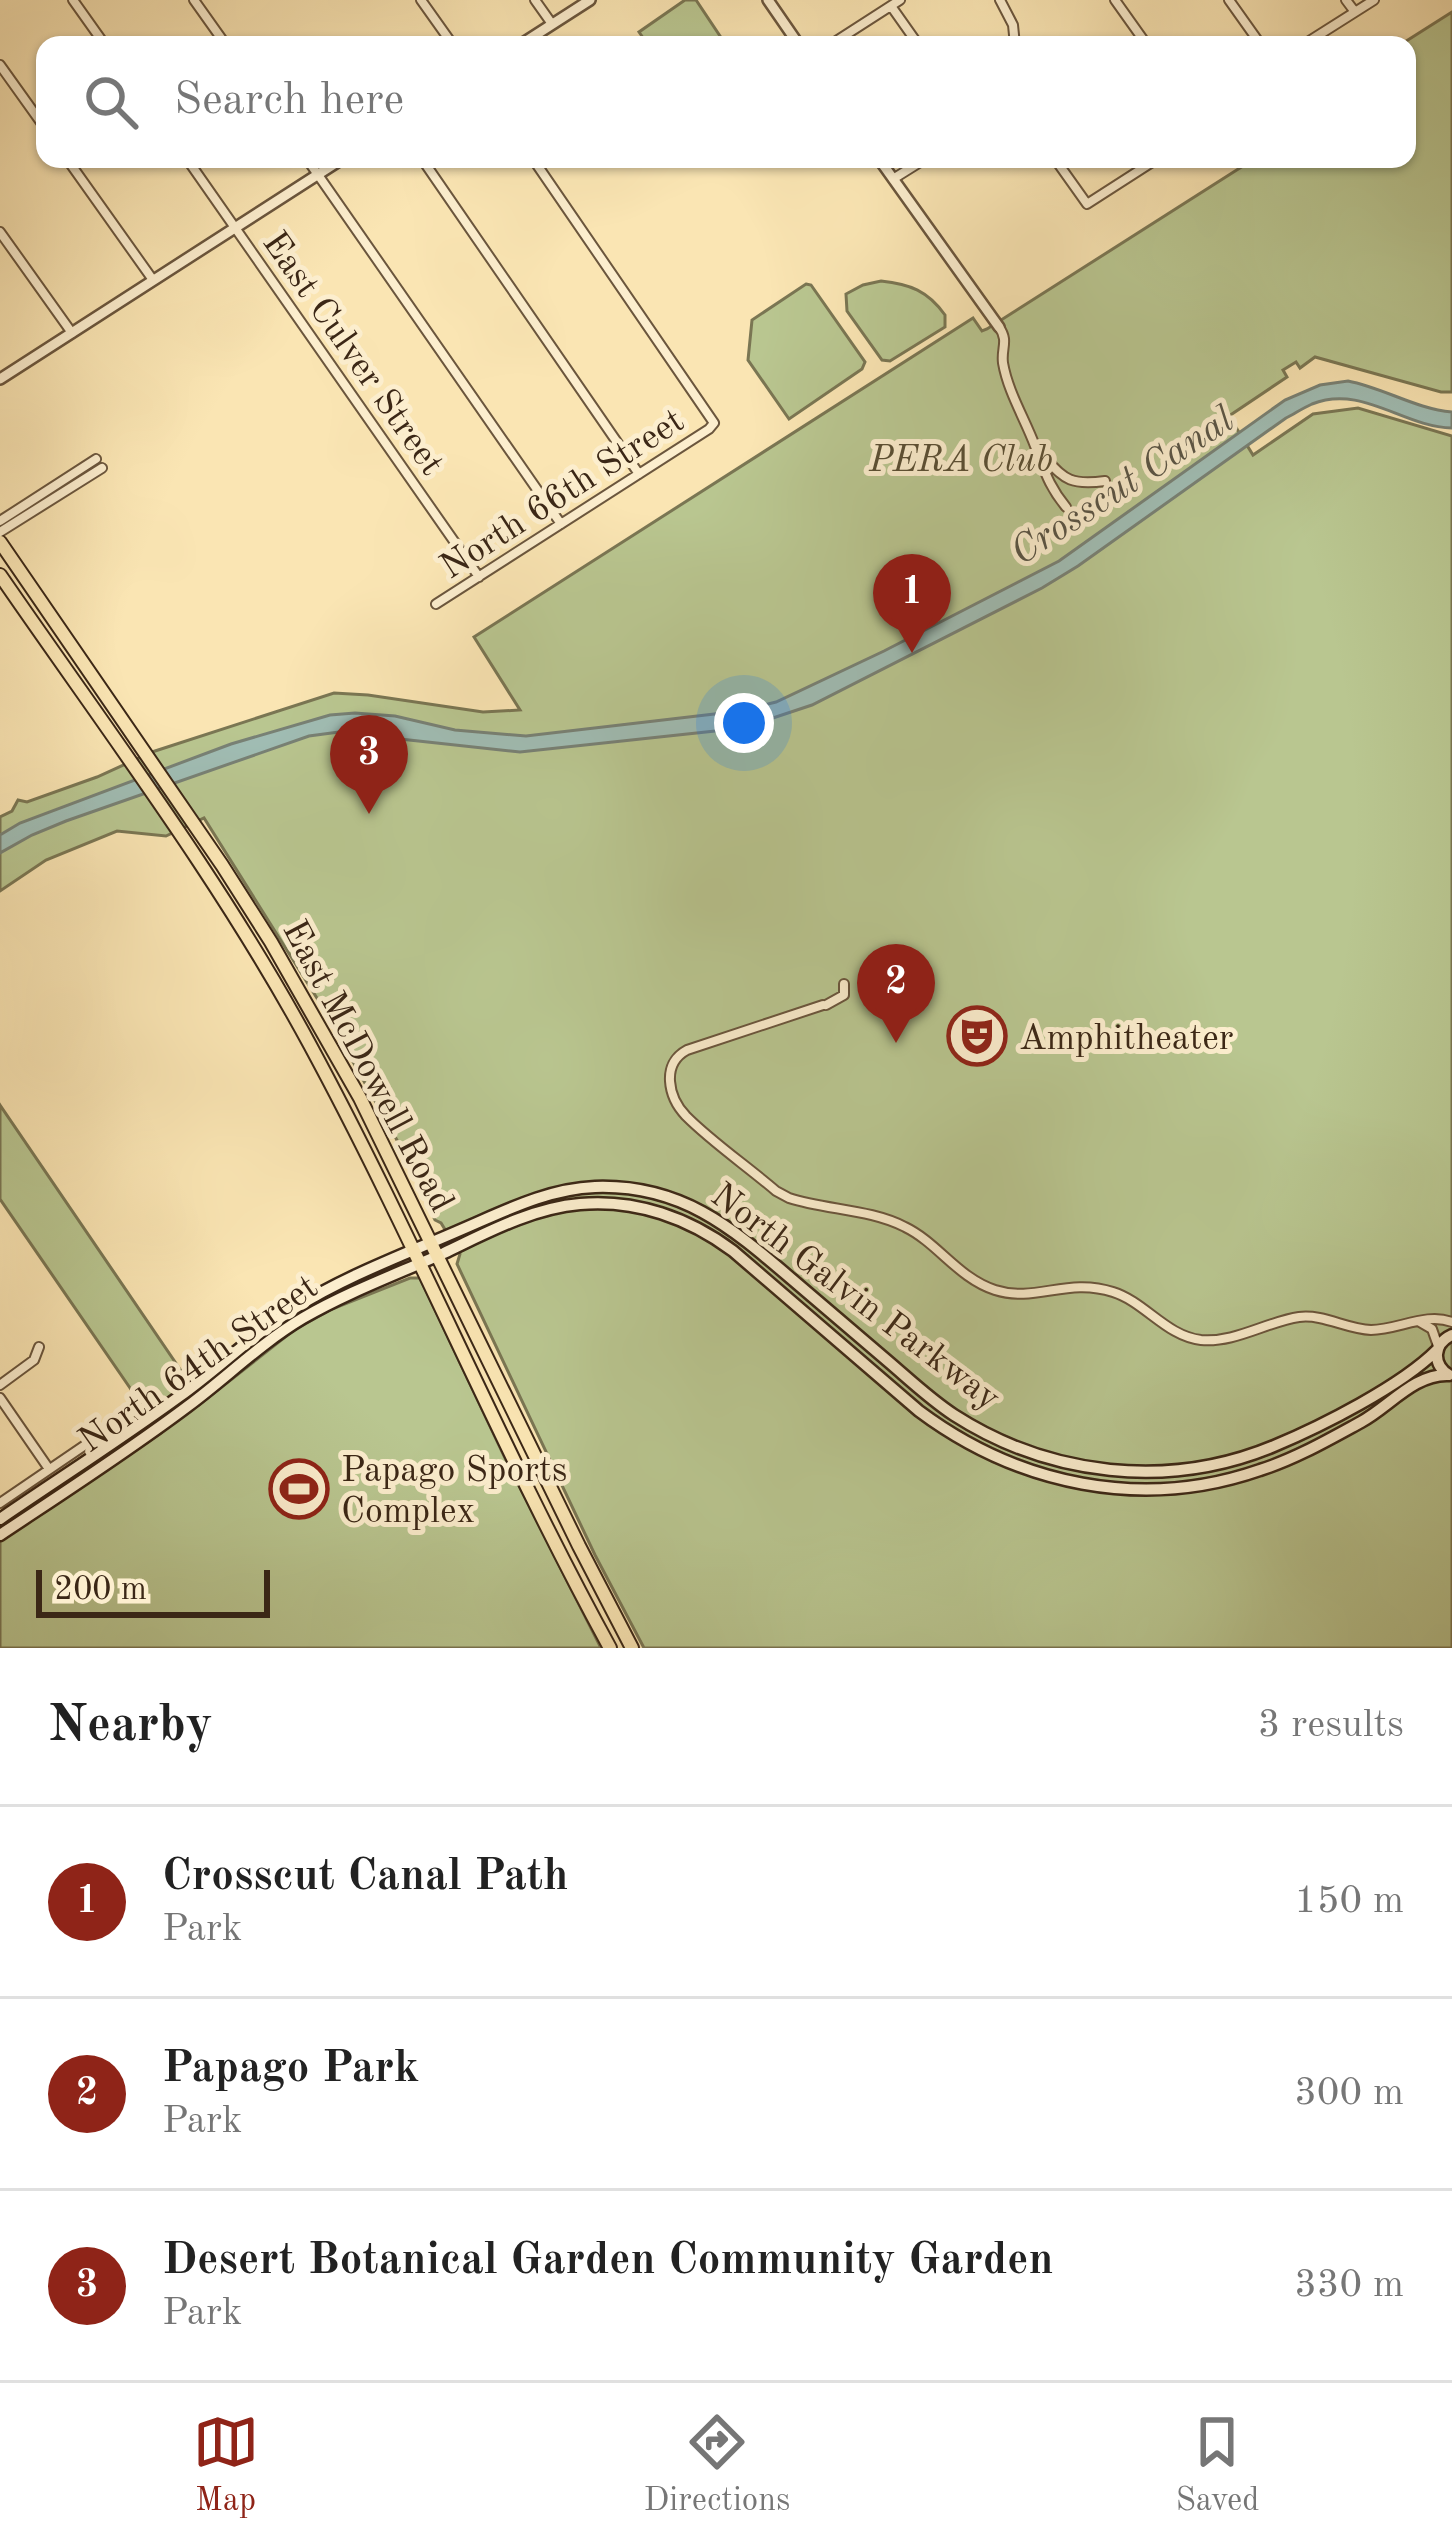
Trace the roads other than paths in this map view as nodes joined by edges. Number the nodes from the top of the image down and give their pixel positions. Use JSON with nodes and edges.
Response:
{"nodes":[{"id":1,"x":73,"y":0,"type":"edge"},
{"id":2,"x":194,"y":0,"type":"edge"},
{"id":3,"x":421,"y":0,"type":"edge"},
{"id":4,"x":535,"y":0,"type":"edge"},
{"id":5,"x":590,"y":0,"type":"edge"},
{"id":6,"x":768,"y":0,"type":"edge"},
{"id":7,"x":1000,"y":0,"type":"edge"},
{"id":8,"x":1115,"y":0,"type":"edge"},
{"id":9,"x":1229,"y":0,"type":"edge"},
{"id":10,"x":1346,"y":0,"type":"edge"},
{"id":11,"x":1374,"y":0,"type":"edge"},
{"id":12,"x":896,"y":3,"type":"edge"},
{"id":13,"x":1353,"y":13,"type":"junction"},
{"id":14,"x":552,"y":24,"type":"junction"},
{"id":15,"x":99,"y":36,"type":"edge"},
{"id":16,"x":220,"y":36,"type":"edge"},
{"id":17,"x":447,"y":36,"type":"edge"},
{"id":18,"x":534,"y":36,"type":"edge"},
{"id":19,"x":794,"y":36,"type":"edge"},
{"id":20,"x":844,"y":36,"type":"edge"},
{"id":21,"x":913,"y":36,"type":"edge"},
{"id":22,"x":1014,"y":36,"type":"edge"},
{"id":23,"x":1137,"y":36,"type":"edge"},
{"id":24,"x":1255,"y":36,"type":"edge"},
{"id":25,"x":1317,"y":36,"type":"edge"},
{"id":26,"x":0,"y":65,"type":"edge"},
{"id":27,"x":36,"y":115,"type":"edge"},
{"id":28,"x":73,"y":168,"type":"edge"},
{"id":29,"x":193,"y":168,"type":"edge"},
{"id":30,"x":314,"y":168,"type":"edge"},
{"id":31,"x":328,"y":168,"type":"edge"},
{"id":32,"x":428,"y":168,"type":"edge"},
{"id":33,"x":539,"y":168,"type":"edge"},
{"id":34,"x":885,"y":168,"type":"edge"},
{"id":35,"x":911,"y":168,"type":"edge"},
{"id":36,"x":1061,"y":168,"type":"edge"},
{"id":37,"x":1143,"y":168,"type":"edge"},
{"id":38,"x":318,"y":174,"type":"junction"},
{"id":39,"x":893,"y":179,"type":"junction"},
{"id":40,"x":236,"y":227,"type":"junction"},
{"id":41,"x":0,"y":232,"type":"edge"},
{"id":42,"x":153,"y":280,"type":"junction"},
{"id":43,"x":999,"y":327,"type":"joint"},
{"id":44,"x":72,"y":333,"type":"junction"},
{"id":45,"x":0,"y":380,"type":"edge"},
{"id":46,"x":1037,"y":450,"type":"junction"},
{"id":47,"x":639,"y":474,"type":"junction"},
{"id":48,"x":1105,"y":482,"type":"dead end"},
{"id":49,"x":1066,"y":507,"type":"dead end"},
{"id":50,"x":0,"y":521,"type":"edge"},
{"id":51,"x":561,"y":524,"type":"junction"},
{"id":52,"x":0,"y":532,"type":"edge"},
{"id":53,"x":2,"y":550,"type":"edge"},
{"id":54,"x":0,"y":575,"type":"edge"},
{"id":55,"x":479,"y":577,"type":"junction"},
{"id":56,"x":436,"y":604,"type":"dead end"},
{"id":57,"x":261,"y":927,"type":"junction"},
{"id":58,"x":844,"y":984,"type":"dead end"},
{"id":59,"x":285,"y":1003,"type":"junction"},
{"id":60,"x":344,"y":1070,"type":"junction"},
{"id":61,"x":435,"y":1249,"type":"junction"},
{"id":62,"x":418,"y":1257,"type":"junction"},
{"id":63,"x":1418,"y":1322,"type":"junction"},
{"id":64,"x":1452,"y":1322,"type":"edge"},
{"id":65,"x":1452,"y":1335,"type":"edge"},
{"id":66,"x":256,"y":1342,"type":"junction"},
{"id":67,"x":39,"y":1347,"type":"dead end"},
{"id":68,"x":1437,"y":1349,"type":"junction"},
{"id":69,"x":1450,"y":1376,"type":"edge"},
{"id":70,"x":0,"y":1385,"type":"edge"},
{"id":71,"x":0,"y":1398,"type":"edge"},
{"id":72,"x":145,"y":1420,"type":"junction"},
{"id":73,"x":49,"y":1469,"type":"junction"},
{"id":74,"x":0,"y":1503,"type":"edge"},
{"id":75,"x":0,"y":1519,"type":"edge"},
{"id":76,"x":0,"y":1535,"type":"edge"},
{"id":77,"x":610,"y":1648,"type":"edge"},
{"id":78,"x":632,"y":1648,"type":"edge"}],
"edges":[{"from":1,"to":15,"type":"street"},
{"from":2,"to":16,"type":"street"},
{"from":3,"to":17,"type":"street"},
{"from":4,"to":14,"type":"street"},
{"from":5,"to":14,"type":"street"},
{"from":6,"to":19,"type":"street"},
{"from":7,"to":22,"type":"street"},
{"from":8,"to":23,"type":"street"},
{"from":9,"to":24,"type":"street"},
{"from":10,"to":13,"type":"street"},
{"from":11,"to":13,"type":"street"},
{"from":12,"to":20,"type":"street"},
{"from":12,"to":21,"type":"street"},
{"from":13,"to":25,"type":"street"},
{"from":14,"to":18,"type":"street"},
{"from":26,"to":27,"type":"street"},
{"from":28,"to":42,"type":"street"},
{"from":29,"to":40,"type":"street","name":"East Culver Street"},
{"from":30,"to":38,"type":"street"},
{"from":31,"to":38,"type":"street"},
{"from":32,"to":47,"type":"street"},
{"from":33,"to":47,"type":"street","name":"North 66th Street"},
{"from":34,"to":39,"type":"street"},
{"from":35,"to":39,"type":"street"},
{"from":36,"to":37,"type":"street"},
{"from":38,"to":40,"type":"street"},
{"from":38,"to":51,"type":"street"},
{"from":39,"to":43,"type":"street"},
{"from":40,"to":42,"type":"street"},
{"from":40,"to":55,"type":"street","name":"East Culver Street"},
{"from":41,"to":44,"type":"street"},
{"from":42,"to":44,"type":"street"},
{"from":43,"to":46,"type":"street"},
{"from":44,"to":45,"type":"street"},
{"from":46,"to":48,"type":"street"},
{"from":46,"to":49,"type":"street"},
{"from":47,"to":51,"type":"street","name":"North 66th Street"},
{"from":50,"to":52,"type":"street"},
{"from":51,"to":55,"type":"street","name":"North 66th Street"},
{"from":53,"to":57,"type":"main road","name":"East McDowell Road"},
{"from":54,"to":59,"type":"main road","name":"East McDowell Road"},
{"from":55,"to":56,"type":"street","name":"North 66th Street"},
{"from":57,"to":59,"type":"main road"},
{"from":57,"to":60,"type":"main road","name":"East McDowell Road"},
{"from":58,"to":63,"type":"street"},
{"from":59,"to":60,"type":"main road"},
{"from":59,"to":62,"type":"main road","name":"East McDowell Road"},
{"from":60,"to":61,"type":"main road","name":"East McDowell Road"},
{"from":61,"to":62,"type":"main road","name":"North 64th Street"},
{"from":61,"to":68,"type":"main road","name":"North Galvin Parkway"},
{"from":61,"to":69,"type":"main road","name":"North Galvin Parkway"},
{"from":61,"to":78,"type":"main road","name":"East McDowell Road"},
{"from":62,"to":66,"type":"main road","name":"North 64th Street"},
{"from":62,"to":77,"type":"main road","name":"East McDowell Road"},
{"from":63,"to":64,"type":"street"},
{"from":63,"to":68,"type":"street"},
{"from":65,"to":68,"type":"main road","name":"North Galvin Parkway"},
{"from":66,"to":72,"type":"main road","name":"North 64th Street"},
{"from":66,"to":76,"type":"main road","name":"North 64th Street"},
{"from":67,"to":70,"type":"street"},
{"from":68,"to":69,"type":"main road"},
{"from":71,"to":73,"type":"street"},
{"from":72,"to":73,"type":"street","name":"North 64th Street"},
{"from":72,"to":75,"type":"main road","name":"North 64th Street"},
{"from":73,"to":74,"type":"street","name":"North 64th Street"}]}
